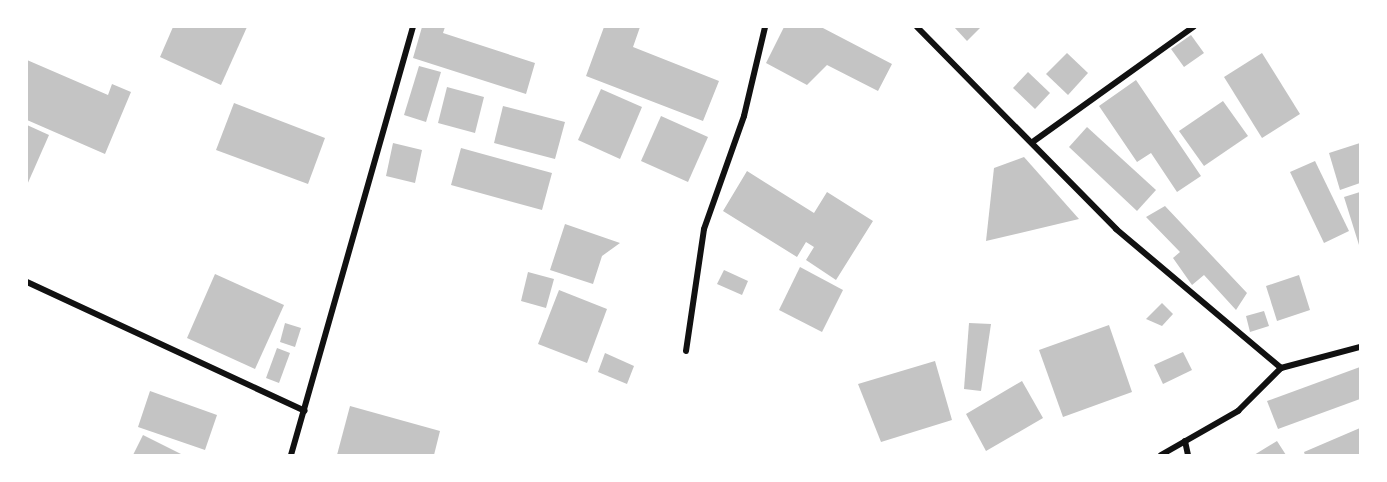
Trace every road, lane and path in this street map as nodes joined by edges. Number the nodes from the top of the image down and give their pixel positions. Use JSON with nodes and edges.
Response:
{"nodes":[{"id":1,"x":413,"y":27,"type":"edge"},
{"id":2,"x":765,"y":27,"type":"edge"},
{"id":3,"x":917,"y":27,"type":"edge"},
{"id":4,"x":1193,"y":27,"type":"edge"},
{"id":5,"x":1034,"y":141,"type":"junction"},
{"id":6,"x":27,"y":282,"type":"edge"},
{"id":7,"x":1360,"y":347,"type":"edge"},
{"id":8,"x":686,"y":351,"type":"dead end"},
{"id":9,"x":1281,"y":368,"type":"junction"},
{"id":10,"x":305,"y":411,"type":"junction"},
{"id":11,"x":1185,"y":441,"type":"junction"},
{"id":12,"x":291,"y":455,"type":"edge"},
{"id":13,"x":1161,"y":455,"type":"edge"},
{"id":14,"x":1188,"y":455,"type":"edge"}],
"edges":[{"from":1,"to":10,"type":"street"},
{"from":2,"to":8,"type":"street"},
{"from":3,"to":5,"type":"street"},
{"from":4,"to":5,"type":"street"},
{"from":5,"to":9,"type":"street"},
{"from":6,"to":10,"type":"street"},
{"from":7,"to":9,"type":"street"},
{"from":9,"to":11,"type":"street"},
{"from":10,"to":12,"type":"street"},
{"from":11,"to":13,"type":"street"},
{"from":11,"to":14,"type":"street"}]}
